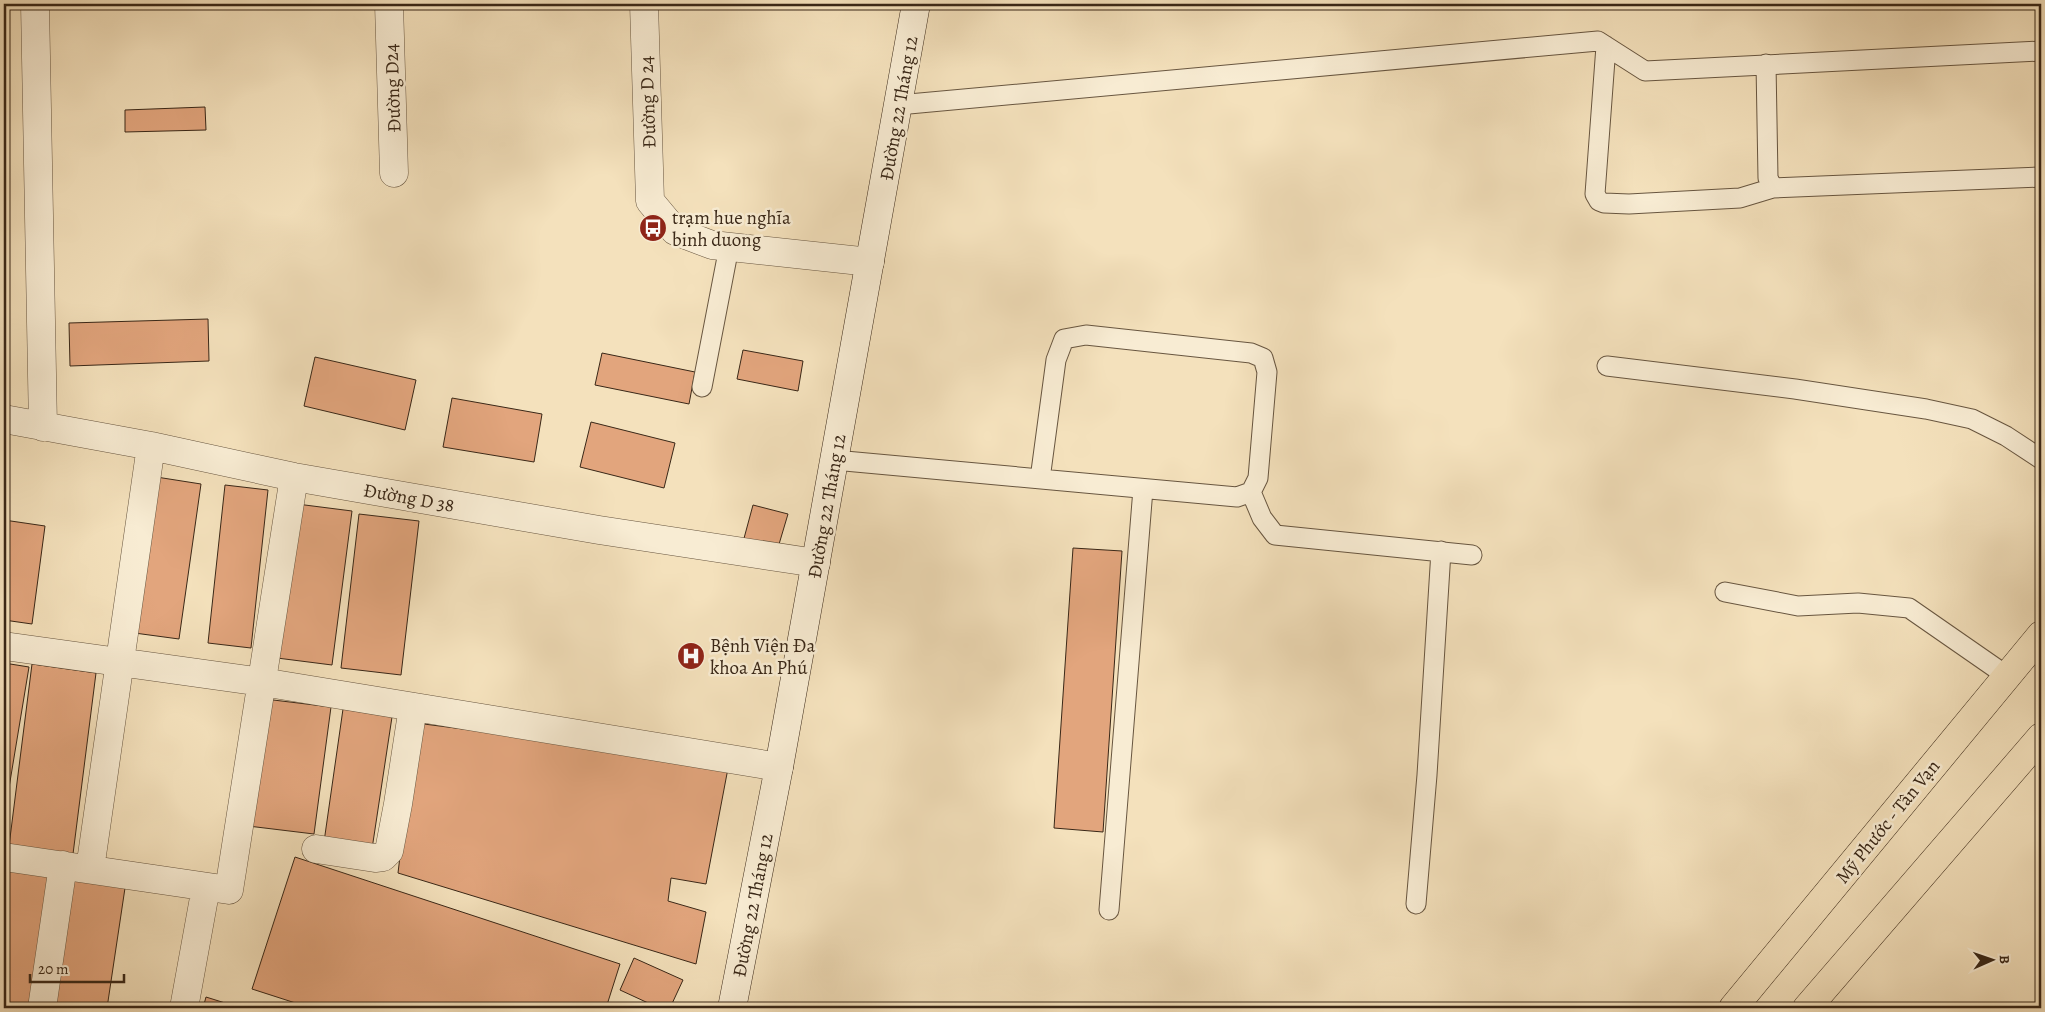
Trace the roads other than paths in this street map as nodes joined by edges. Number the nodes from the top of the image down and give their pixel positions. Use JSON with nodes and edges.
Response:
{"nodes":[{"id":1,"x":35,"y":4,"type":"edge"},
{"id":2,"x":389,"y":4,"type":"edge"},
{"id":3,"x":644,"y":4,"type":"edge"},
{"id":4,"x":916,"y":4,"type":"edge"},
{"id":5,"x":1606,"y":46,"type":"junction"},
{"id":6,"x":2041,"y":51,"type":"edge"},
{"id":7,"x":1766,"y":64,"type":"junction"},
{"id":8,"x":898,"y":105,"type":"junction"},
{"id":9,"x":394,"y":173,"type":"dead end"},
{"id":10,"x":2041,"y":177,"type":"edge"},
{"id":11,"x":1773,"y":188,"type":"junction"},
{"id":12,"x":729,"y":247,"type":"junction"},
{"id":13,"x":870,"y":262,"type":"junction"},
{"id":14,"x":1607,"y":366,"type":"dead end"},
{"id":15,"x":702,"y":387,"type":"dead end"},
{"id":16,"x":4,"y":419,"type":"edge"},
{"id":17,"x":43,"y":427,"type":"junction"},
{"id":18,"x":151,"y":446,"type":"junction"},
{"id":19,"x":2041,"y":459,"type":"edge"},
{"id":20,"x":834,"y":460,"type":"junction"},
{"id":21,"x":294,"y":477,"type":"junction"},
{"id":22,"x":1040,"y":479,"type":"junction"},
{"id":23,"x":1143,"y":489,"type":"junction"},
{"id":24,"x":1251,"y":492,"type":"junction"},
{"id":25,"x":1441,"y":552,"type":"junction"},
{"id":26,"x":1472,"y":555,"type":"dead end"},
{"id":27,"x":816,"y":563,"type":"junction"},
{"id":28,"x":1725,"y":592,"type":"dead end"},
{"id":29,"x":2041,"y":635,"type":"edge"},
{"id":30,"x":4,"y":646,"type":"edge"},
{"id":31,"x":120,"y":663,"type":"junction"},
{"id":32,"x":2007,"y":676,"type":"junction"},
{"id":33,"x":262,"y":682,"type":"junction"},
{"id":34,"x":413,"y":707,"type":"junction"},
{"id":35,"x":2041,"y":737,"type":"edge"},
{"id":36,"x":779,"y":767,"type":"junction"},
{"id":37,"x":316,"y":850,"type":"dead end"},
{"id":38,"x":4,"y":857,"type":"edge"},
{"id":39,"x":63,"y":865,"type":"junction"},
{"id":40,"x":90,"y":868,"type":"junction"},
{"id":41,"x":206,"y":887,"type":"junction"},
{"id":42,"x":1416,"y":904,"type":"dead end"},
{"id":43,"x":1108,"y":910,"type":"dead end"},
{"id":44,"x":42,"y":1008,"type":"edge"},
{"id":45,"x":184,"y":1008,"type":"edge"},
{"id":46,"x":732,"y":1008,"type":"edge"},
{"id":47,"x":1734,"y":1008,"type":"edge"},
{"id":48,"x":1807,"y":1008,"type":"edge"}],
"edges":[{"from":1,"to":17,"type":"street"},
{"from":2,"to":9,"type":"street","name":"Đường D24"},
{"from":3,"to":12,"type":"street","name":"Đường D 24"},
{"from":4,"to":8,"type":"street","name":"Đường 22 Tháng 12"},
{"from":5,"to":7,"type":"lane"},
{"from":5,"to":8,"type":"lane"},
{"from":5,"to":11,"type":"lane"},
{"from":6,"to":7,"type":"lane"},
{"from":7,"to":11,"type":"lane"},
{"from":8,"to":13,"type":"street","name":"Đường 22 Tháng 12"},
{"from":10,"to":11,"type":"lane"},
{"from":12,"to":13,"type":"street"},
{"from":12,"to":15,"type":"lane"},
{"from":13,"to":20,"type":"street","name":"Đường 22 Tháng 12"},
{"from":14,"to":19,"type":"lane"},
{"from":16,"to":17,"type":"street","name":"Đường D 38"},
{"from":17,"to":18,"type":"street","name":"Đường D 38"},
{"from":18,"to":21,"type":"street","name":"Đường D 38"},
{"from":18,"to":31,"type":"street"},
{"from":20,"to":22,"type":"lane"},
{"from":20,"to":27,"type":"street","name":"Đường 22 Tháng 12"},
{"from":21,"to":27,"type":"street","name":"Đường D 38"},
{"from":21,"to":33,"type":"street"},
{"from":22,"to":23,"type":"lane"},
{"from":22,"to":24,"type":"lane"},
{"from":23,"to":24,"type":"lane"},
{"from":23,"to":43,"type":"lane"},
{"from":24,"to":25,"type":"lane"},
{"from":25,"to":26,"type":"lane"},
{"from":25,"to":42,"type":"lane"},
{"from":27,"to":36,"type":"street","name":"Đường 22 Tháng 12"},
{"from":28,"to":32,"type":"lane"},
{"from":29,"to":32,"type":"main road","name":"Mỹ Phước - Tân Vạn"},
{"from":30,"to":31,"type":"street"},
{"from":31,"to":33,"type":"street"},
{"from":31,"to":40,"type":"street"},
{"from":32,"to":47,"type":"main road","name":"Mỹ Phước - Tân Vạn"},
{"from":33,"to":34,"type":"street"},
{"from":33,"to":41,"type":"street"},
{"from":34,"to":36,"type":"street"},
{"from":34,"to":37,"type":"street"},
{"from":35,"to":48,"type":"main road"},
{"from":36,"to":46,"type":"street","name":"Đường 22 Tháng 12"},
{"from":38,"to":39,"type":"street"},
{"from":39,"to":40,"type":"street"},
{"from":39,"to":44,"type":"street"},
{"from":40,"to":41,"type":"street"},
{"from":41,"to":45,"type":"street"}]}
